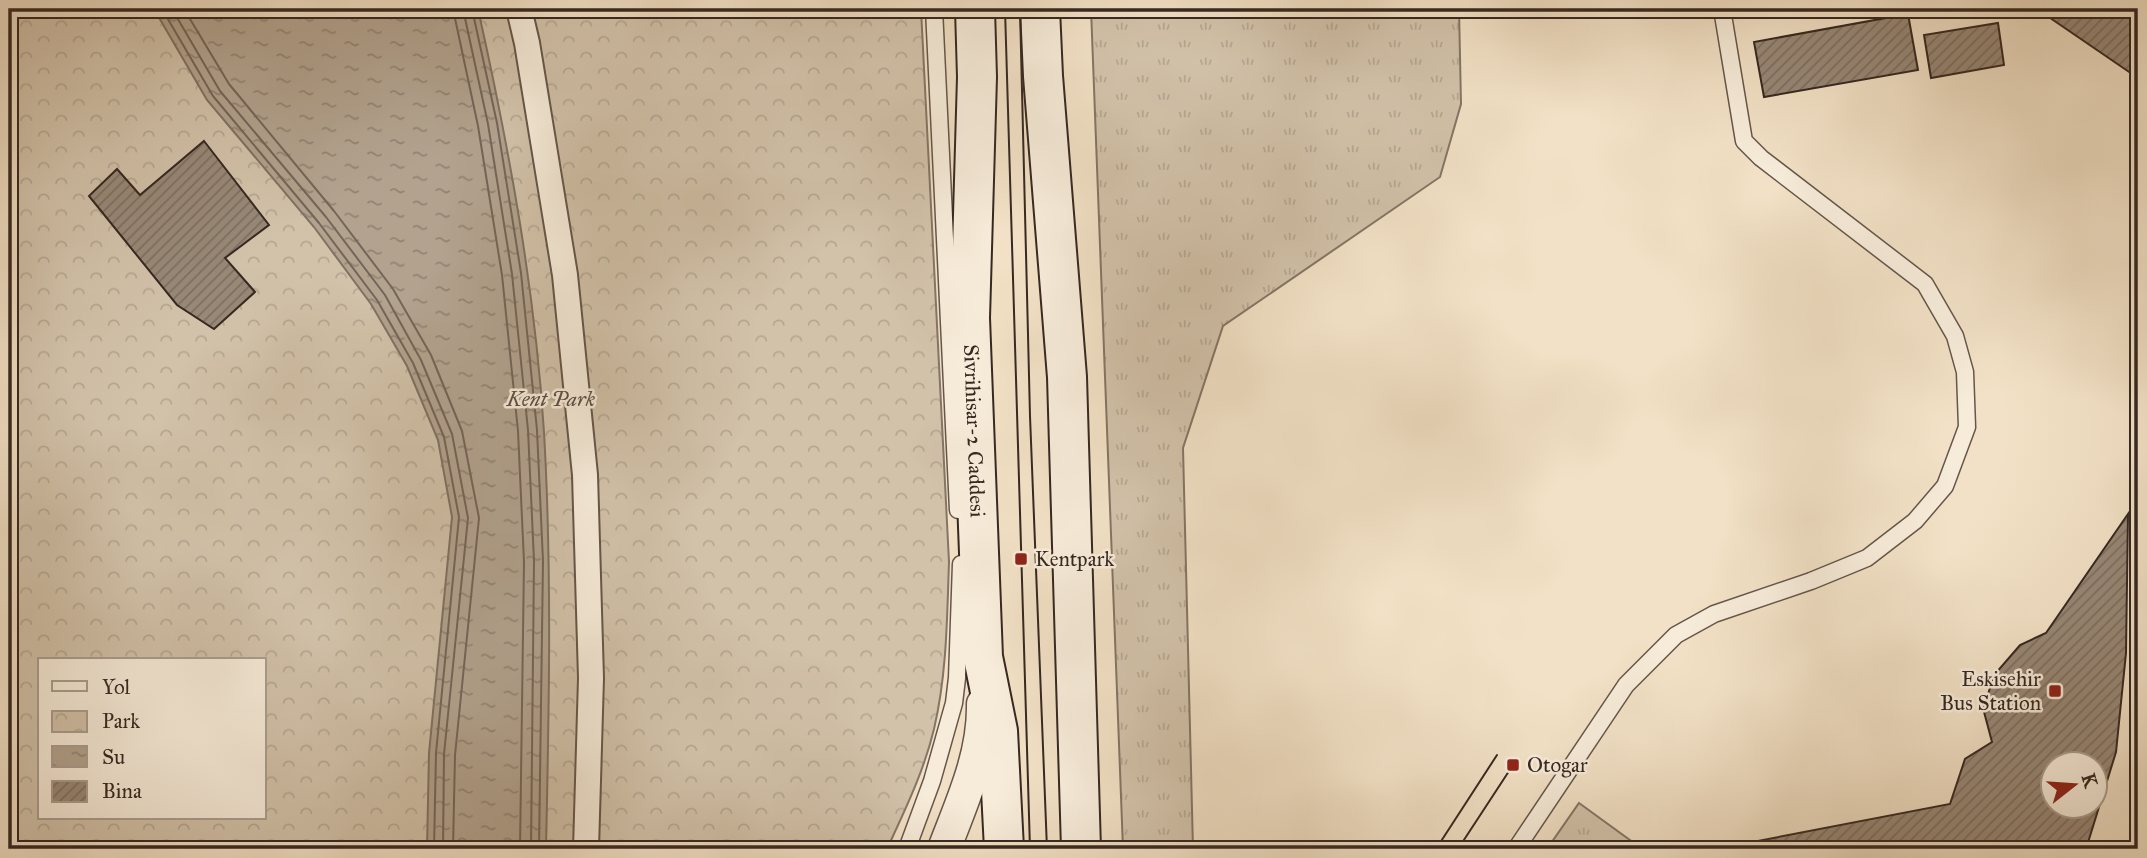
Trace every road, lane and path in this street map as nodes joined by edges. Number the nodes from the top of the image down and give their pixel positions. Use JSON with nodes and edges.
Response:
{"nodes":[{"id":1,"x":519,"y":9,"type":"edge"},
{"id":2,"x":934,"y":9,"type":"edge"},
{"id":3,"x":975,"y":9,"type":"edge"},
{"id":4,"x":1040,"y":9,"type":"edge"},
{"id":5,"x":1722,"y":9,"type":"edge"},
{"id":6,"x":983,"y":657,"type":"junction"},
{"id":7,"x":586,"y":849,"type":"edge"},
{"id":8,"x":907,"y":849,"type":"edge"},
{"id":9,"x":944,"y":849,"type":"edge"},
{"id":10,"x":1004,"y":849,"type":"edge"},
{"id":11,"x":1081,"y":849,"type":"edge"},
{"id":12,"x":1516,"y":849,"type":"edge"}],
"edges":[{"from":1,"to":7,"type":"street"},
{"from":2,"to":8,"type":"lane"},
{"from":3,"to":6,"type":"main road","name":"Sivrihisar-2 Caddesi"},
{"from":4,"to":11,"type":"main road"},
{"from":5,"to":12,"type":"lane"},
{"from":6,"to":9,"type":"street"},
{"from":6,"to":10,"type":"main road","name":"Sivrihisar-2 Caddesi"}]}
